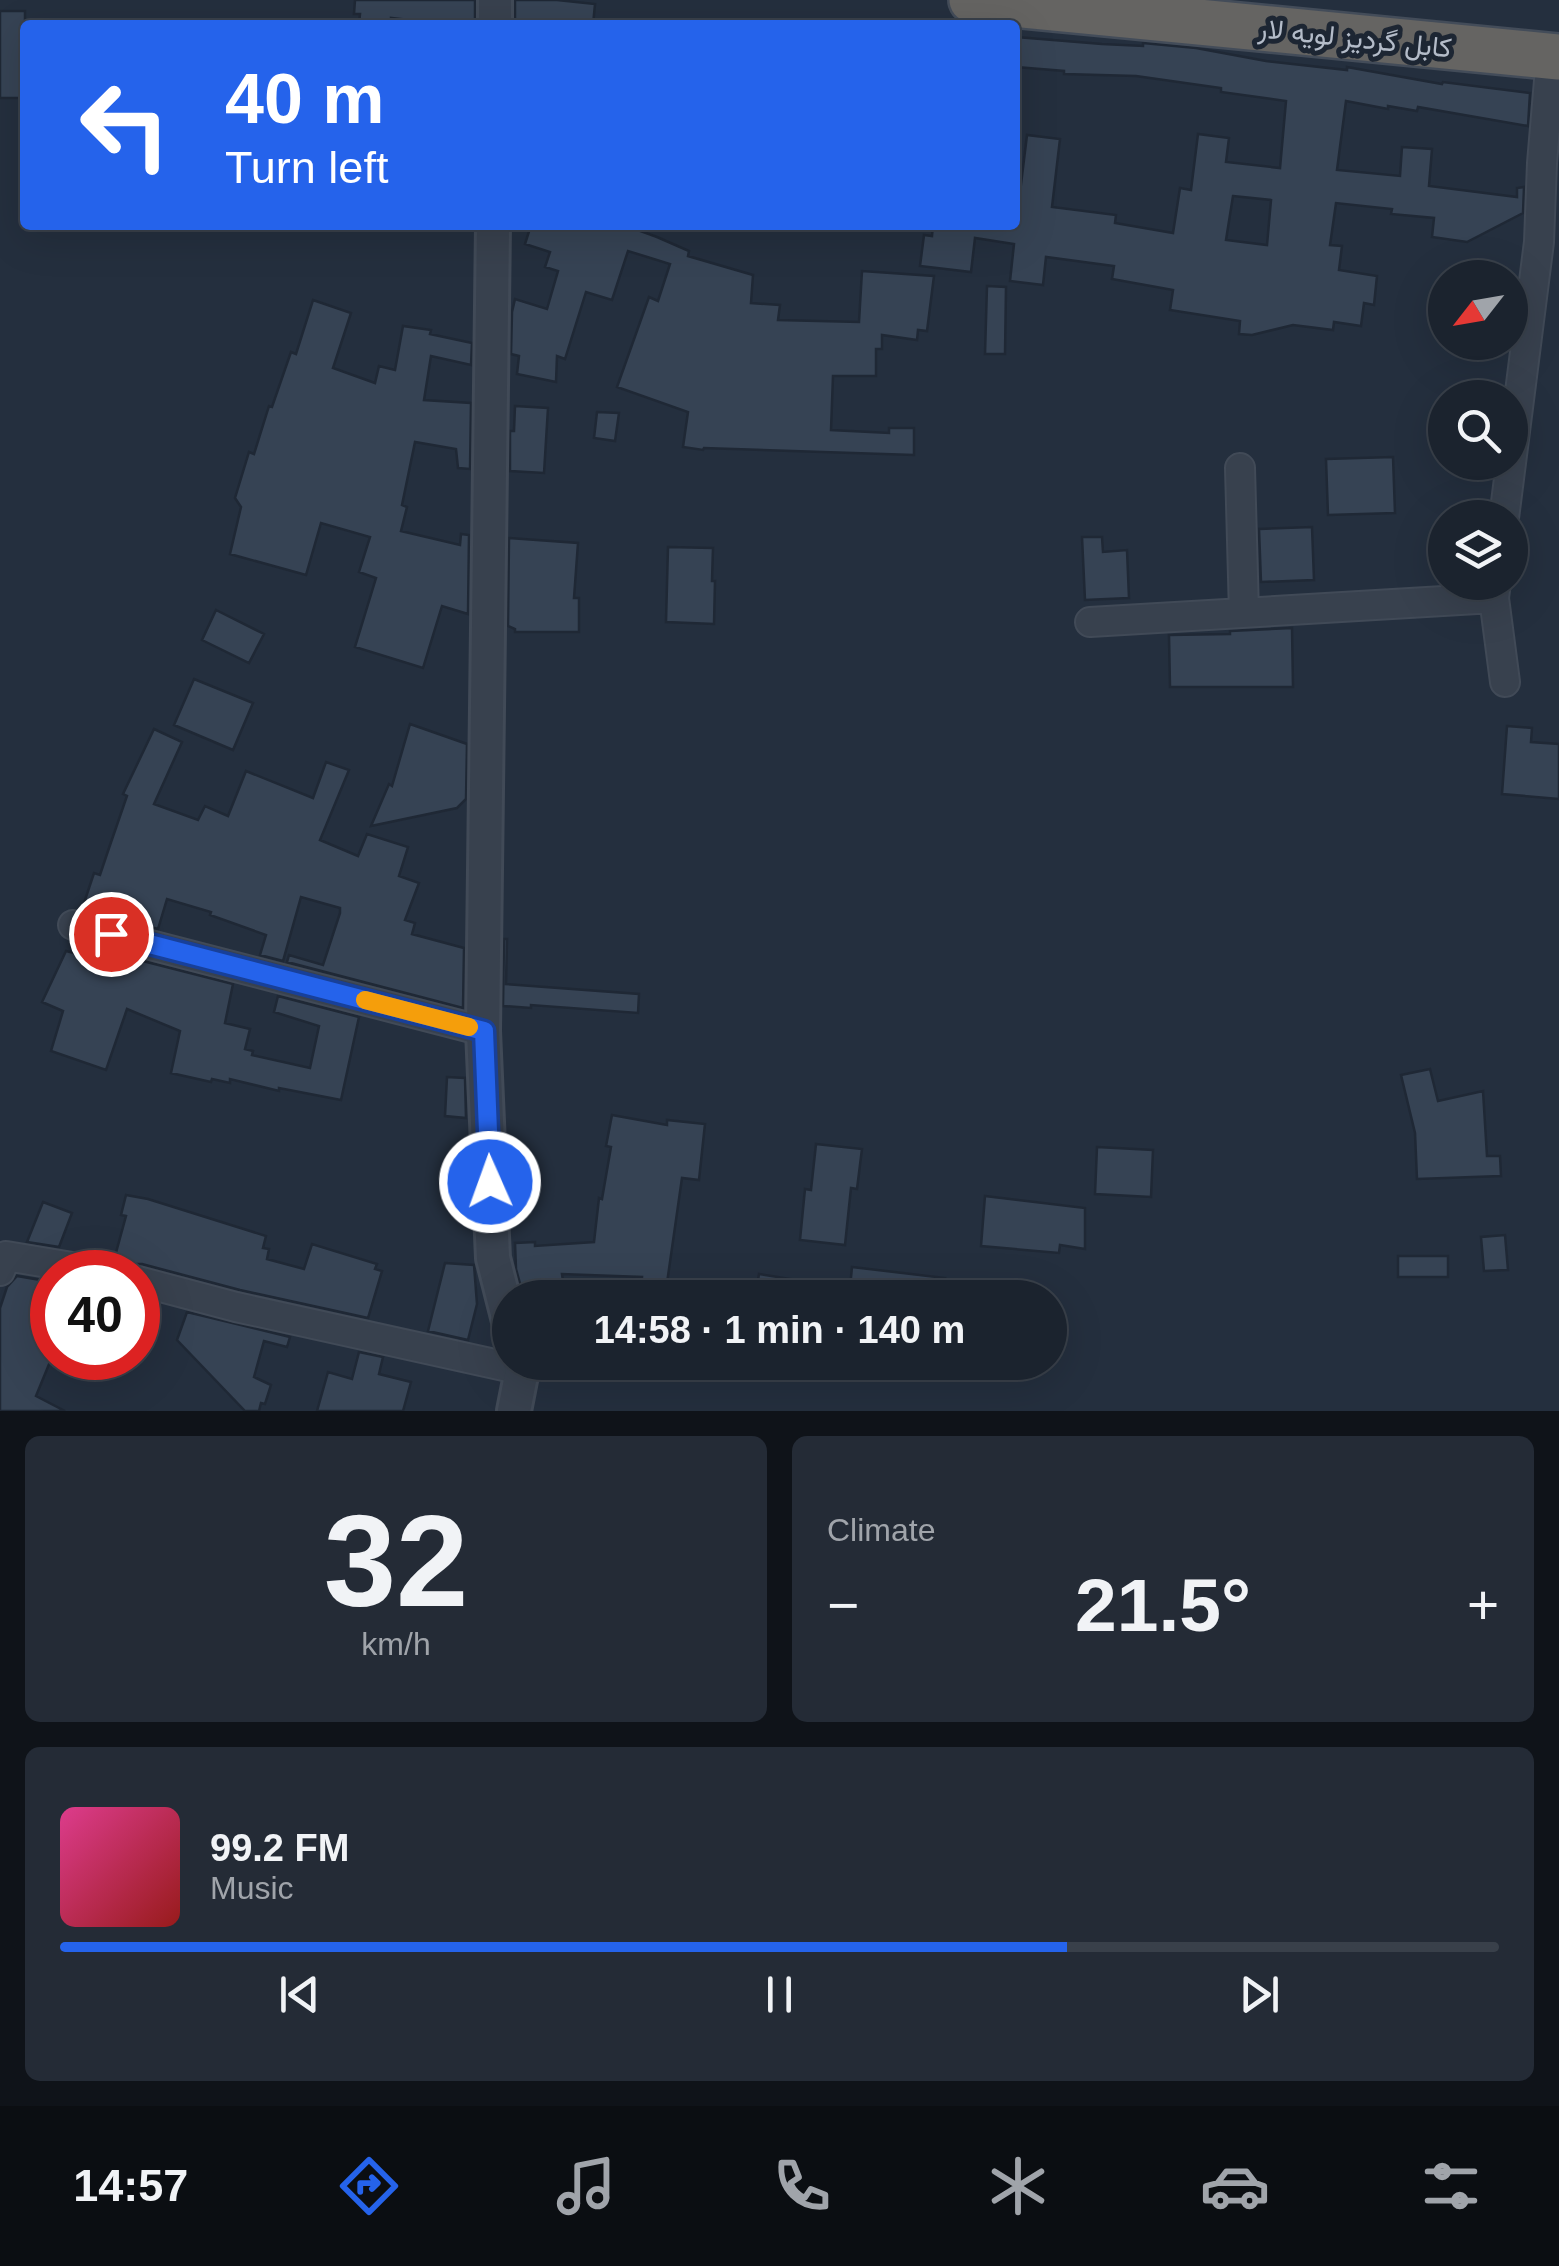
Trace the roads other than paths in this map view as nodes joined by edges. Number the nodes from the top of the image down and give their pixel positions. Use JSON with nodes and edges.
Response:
{"nodes":[{"id":1,"x":972,"y":0,"type":"edge"},
{"id":2,"x":1555,"y":57,"type":"edge"},
{"id":3,"x":493,"y":230,"type":"edge"},
{"id":4,"x":1240,"y":468,"type":"dead end"},
{"id":5,"x":1506,"y":500,"type":"edge"},
{"id":6,"x":1428,"y":596,"type":"edge"},
{"id":7,"x":1496,"y":600,"type":"edge"},
{"id":8,"x":1244,"y":613,"type":"junction"},
{"id":9,"x":1090,"y":622,"type":"dead end"},
{"id":10,"x":1505,"y":682,"type":"dead end"},
{"id":11,"x":74,"y":925,"type":"dead end"},
{"id":12,"x":484,"y":1031,"type":"junction"},
{"id":13,"x":30,"y":1260,"type":"edge"},
{"id":14,"x":0,"y":1271,"type":"edge"},
{"id":15,"x":499,"y":1280,"type":"edge"},
{"id":16,"x":160,"y":1288,"type":"edge"},
{"id":17,"x":492,"y":1360,"type":"edge"},
{"id":18,"x":519,"y":1380,"type":"edge"},
{"id":19,"x":514,"y":1411,"type":"edge"}],
"edges":[{"from":1,"to":2,"type":"highway","name":"کابل گردیز لویه لار"},
{"from":2,"to":5,"type":"street"},
{"from":3,"to":12,"type":"street"},
{"from":4,"to":8,"type":"street"},
{"from":6,"to":8,"type":"street"},
{"from":7,"to":10,"type":"street"},
{"from":8,"to":9,"type":"street"},
{"from":11,"to":12,"type":"street"},
{"from":12,"to":15,"type":"street"},
{"from":13,"to":14,"type":"street"},
{"from":16,"to":17,"type":"street"},
{"from":18,"to":19,"type":"street"}]}
